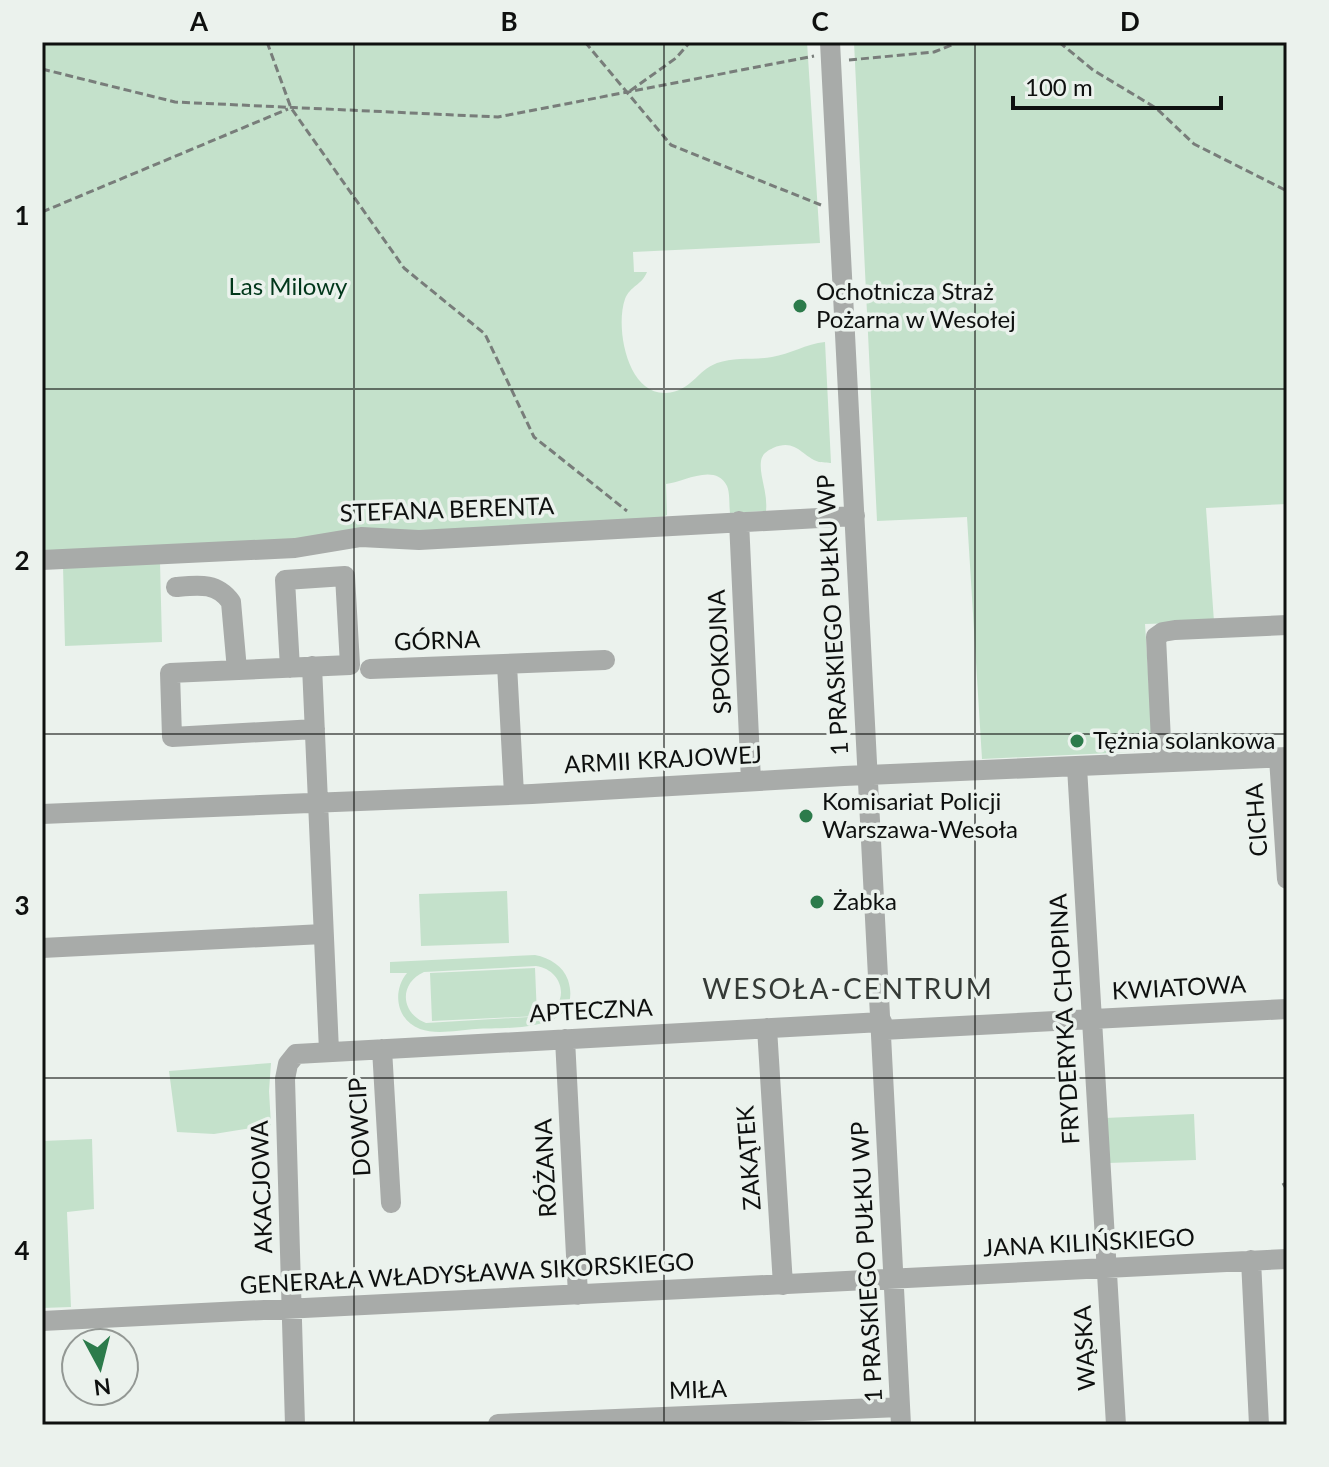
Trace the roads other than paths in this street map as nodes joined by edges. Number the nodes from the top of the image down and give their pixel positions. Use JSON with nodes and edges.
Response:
{"nodes":[{"id":1,"x":830,"y":42,"type":"edge"},
{"id":2,"x":855,"y":516,"type":"junction"},
{"id":3,"x":739,"y":521,"type":"junction"},
{"id":4,"x":42,"y":560,"type":"edge"},
{"id":5,"x":176,"y":587,"type":"dead end"},
{"id":6,"x":1287,"y":625,"type":"edge"},
{"id":7,"x":605,"y":660,"type":"dead end"},
{"id":8,"x":507,"y":665,"type":"junction"},
{"id":9,"x":312,"y":666,"type":"junction"},
{"id":10,"x":290,"y":668,"type":"junction"},
{"id":11,"x":370,"y":669,"type":"dead end"},
{"id":12,"x":237,"y":670,"type":"junction"},
{"id":13,"x":315,"y":729,"type":"junction"},
{"id":14,"x":1283,"y":758,"type":"edge"},
{"id":15,"x":1162,"y":762,"type":"junction"},
{"id":16,"x":1077,"y":767,"type":"junction"},
{"id":17,"x":867,"y":776,"type":"junction"},
{"id":18,"x":751,"y":781,"type":"junction"},
{"id":19,"x":514,"y":794,"type":"junction"},
{"id":20,"x":319,"y":801,"type":"junction"},
{"id":21,"x":42,"y":814,"type":"edge"},
{"id":22,"x":1287,"y":879,"type":"edge"},
{"id":23,"x":323,"y":934,"type":"junction"},
{"id":24,"x":42,"y":948,"type":"edge"},
{"id":25,"x":1287,"y":1009,"type":"edge"},
{"id":26,"x":1090,"y":1018,"type":"junction"},
{"id":27,"x":882,"y":1026,"type":"junction"},
{"id":28,"x":767,"y":1028,"type":"junction"},
{"id":29,"x":565,"y":1039,"type":"junction"},
{"id":30,"x":382,"y":1049,"type":"junction"},
{"id":31,"x":329,"y":1051,"type":"junction"},
{"id":32,"x":304,"y":1052,"type":"joint"},
{"id":33,"x":391,"y":1203,"type":"dead end"},
{"id":34,"x":1287,"y":1259,"type":"edge"},
{"id":35,"x":1251,"y":1260,"type":"junction"},
{"id":36,"x":1107,"y":1269,"type":"junction"},
{"id":37,"x":894,"y":1279,"type":"junction"},
{"id":38,"x":783,"y":1285,"type":"junction"},
{"id":39,"x":578,"y":1295,"type":"junction"},
{"id":40,"x":291,"y":1308,"type":"junction"},
{"id":41,"x":42,"y":1321,"type":"edge"},
{"id":42,"x":900,"y":1416,"type":"edge"},
{"id":43,"x":498,"y":1424,"type":"edge"},
{"id":44,"x":295,"y":1425,"type":"edge"},
{"id":45,"x":1116,"y":1425,"type":"edge"},
{"id":46,"x":1259,"y":1425,"type":"edge"}],
"edges":[{"from":1,"to":2,"type":"street","name":"1 PRASKIEGO PUŁKU WP"},
{"from":2,"to":3,"type":"street","name":"STEFANA BERENTA"},
{"from":2,"to":17,"type":"street","name":"1 PRASKIEGO PUŁKU WP"},
{"from":3,"to":4,"type":"street","name":"STEFANA BERENTA"},
{"from":3,"to":18,"type":"street","name":"SPOKOJNA"},
{"from":5,"to":12,"type":"street"},
{"from":6,"to":15,"type":"street"},
{"from":7,"to":8,"type":"street","name":"GÓRNA"},
{"from":8,"to":11,"type":"street","name":"GÓRNA"},
{"from":8,"to":19,"type":"street","name":"GÓRNA"},
{"from":9,"to":10,"type":"street"},
{"from":9,"to":10,"type":"street"},
{"from":9,"to":13,"type":"street"},
{"from":10,"to":12,"type":"street"},
{"from":12,"to":13,"type":"street"},
{"from":13,"to":20,"type":"street"},
{"from":14,"to":15,"type":"street","name":"ARMII KRAJOWEJ"},
{"from":14,"to":22,"type":"street","name":"CICHA"},
{"from":15,"to":16,"type":"street","name":"ARMII KRAJOWEJ"},
{"from":16,"to":17,"type":"street","name":"ARMII KRAJOWEJ"},
{"from":16,"to":26,"type":"street","name":"FRYDERYKA CHOPINA"},
{"from":17,"to":18,"type":"street","name":"ARMII KRAJOWEJ"},
{"from":17,"to":27,"type":"street","name":"1 PRASKIEGO PUŁKU WP"},
{"from":18,"to":19,"type":"street","name":"ARMII KRAJOWEJ"},
{"from":19,"to":20,"type":"street","name":"ARMII KRAJOWEJ"},
{"from":20,"to":21,"type":"street","name":"ARMII KRAJOWEJ"},
{"from":20,"to":23,"type":"street"},
{"from":23,"to":24,"type":"street"},
{"from":23,"to":31,"type":"street"},
{"from":25,"to":26,"type":"street","name":"KWIATOWA"},
{"from":26,"to":27,"type":"street","name":"KWIATOWA"},
{"from":26,"to":36,"type":"street","name":"FRYDERYKA CHOPINA"},
{"from":27,"to":28,"type":"street","name":"APTECZNA"},
{"from":27,"to":37,"type":"street","name":"1 PRASKIEGO PUŁKU WP"},
{"from":28,"to":29,"type":"street","name":"APTECZNA"},
{"from":28,"to":38,"type":"street","name":"ZAKĄTEK"},
{"from":29,"to":30,"type":"street","name":"APTECZNA"},
{"from":29,"to":39,"type":"street","name":"RÓŻANA"},
{"from":30,"to":31,"type":"street","name":"APTECZNA"},
{"from":30,"to":33,"type":"street","name":"DOWCIP"},
{"from":31,"to":32,"type":"street","name":"APTECZNA"},
{"from":32,"to":40,"type":"street","name":"AKACJOWA"},
{"from":34,"to":35,"type":"street","name":"JANA KILIŃSKIEGO"},
{"from":35,"to":36,"type":"street","name":"JANA KILIŃSKIEGO"},
{"from":35,"to":46,"type":"street"},
{"from":36,"to":37,"type":"street","name":"JANA KILIŃSKIEGO"},
{"from":36,"to":45,"type":"street","name":"WĄSKA"},
{"from":37,"to":38,"type":"street","name":"GENERAŁA WŁADYSŁAWA SIKORSKIEGO"},
{"from":37,"to":42,"type":"street","name":"1 PRASKIEGO PUŁKU WP"},
{"from":38,"to":39,"type":"street","name":"GENERAŁA WŁADYSŁAWA SIKORSKIEGO"},
{"from":39,"to":40,"type":"street","name":"GENERAŁA WŁADYSŁAWA SIKORSKIEGO"},
{"from":40,"to":41,"type":"street","name":"GENERAŁA WŁADYSŁAWA SIKORSKIEGO"},
{"from":40,"to":44,"type":"street","name":"AKACJOWA"},
{"from":42,"to":43,"type":"street","name":"MIŁA"}]}
